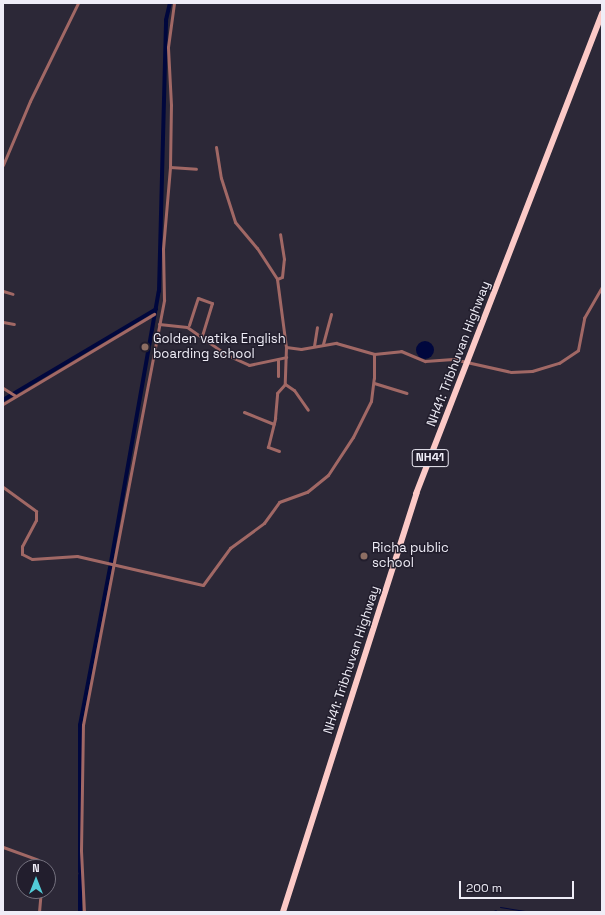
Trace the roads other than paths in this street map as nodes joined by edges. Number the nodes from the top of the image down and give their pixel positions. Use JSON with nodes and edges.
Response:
{"nodes":[{"id":1,"x":78,"y":3,"type":"edge"},
{"id":2,"x":174,"y":3,"type":"edge"},
{"id":3,"x":602,"y":14,"type":"edge"},
{"id":4,"x":216,"y":147,"type":"dead end"},
{"id":5,"x":3,"y":165,"type":"edge"},
{"id":6,"x":170,"y":167,"type":"junction"},
{"id":7,"x":196,"y":169,"type":"dead end"},
{"id":8,"x":280,"y":234,"type":"dead end"},
{"id":9,"x":277,"y":279,"type":"junction"},
{"id":10,"x":602,"y":287,"type":"edge"},
{"id":11,"x":3,"y":291,"type":"edge"},
{"id":12,"x":13,"y":294,"type":"dead end"},
{"id":13,"x":154,"y":314,"type":"dead end"},
{"id":14,"x":331,"y":314,"type":"dead end"},
{"id":15,"x":3,"y":322,"type":"edge"},
{"id":16,"x":14,"y":324,"type":"dead end"},
{"id":17,"x":159,"y":324,"type":"junction"},
{"id":18,"x":189,"y":325,"type":"dead end"},
{"id":19,"x":317,"y":327,"type":"dead end"},
{"id":20,"x":201,"y":338,"type":"junction"},
{"id":21,"x":323,"y":344,"type":"junction"},
{"id":22,"x":314,"y":346,"type":"junction"},
{"id":23,"x":286,"y":347,"type":"junction"},
{"id":24,"x":374,"y":354,"type":"junction"},
{"id":25,"x":286,"y":357,"type":"junction"},
{"id":26,"x":278,"y":360,"type":"junction"},
{"id":27,"x":468,"y":362,"type":"junction"},
{"id":28,"x":278,"y":376,"type":"dead end"},
{"id":29,"x":285,"y":384,"type":"junction"},
{"id":30,"x":374,"y":384,"type":"junction"},
{"id":31,"x":3,"y":388,"type":"edge"},
{"id":32,"x":406,"y":393,"type":"dead end"},
{"id":33,"x":16,"y":396,"type":"junction"},
{"id":34,"x":3,"y":404,"type":"edge"},
{"id":35,"x":308,"y":410,"type":"dead end"},
{"id":36,"x":244,"y":412,"type":"dead end"},
{"id":37,"x":274,"y":424,"type":"junction"},
{"id":38,"x":279,"y":451,"type":"dead end"},
{"id":39,"x":3,"y":487,"type":"edge"},
{"id":40,"x":114,"y":564,"type":"junction"},
{"id":41,"x":3,"y":847,"type":"edge"},
{"id":42,"x":35,"y":859,"type":"edge"},
{"id":43,"x":40,"y":899,"type":"edge"},
{"id":44,"x":39,"y":912,"type":"edge"},
{"id":45,"x":84,"y":912,"type":"edge"},
{"id":46,"x":283,"y":912,"type":"edge"}],
"edges":[{"from":1,"to":5,"type":"street"},
{"from":2,"to":6,"type":"street"},
{"from":3,"to":27,"type":"highway","name":"NH41: Tribhuvan Highway","number":"NH41"},
{"from":4,"to":9,"type":"street"},
{"from":6,"to":7,"type":"street"},
{"from":6,"to":17,"type":"street"},
{"from":8,"to":9,"type":"street"},
{"from":9,"to":23,"type":"street"},
{"from":10,"to":27,"type":"street"},
{"from":11,"to":12,"type":"street"},
{"from":13,"to":33,"type":"street"},
{"from":14,"to":21,"type":"street"},
{"from":15,"to":16,"type":"street"},
{"from":17,"to":20,"type":"street"},
{"from":17,"to":40,"type":"street"},
{"from":18,"to":20,"type":"street"},
{"from":19,"to":22,"type":"street"},
{"from":20,"to":26,"type":"street"},
{"from":21,"to":22,"type":"street"},
{"from":21,"to":24,"type":"street"},
{"from":22,"to":23,"type":"street"},
{"from":23,"to":25,"type":"street"},
{"from":24,"to":27,"type":"street"},
{"from":24,"to":30,"type":"street"},
{"from":25,"to":26,"type":"street"},
{"from":25,"to":29,"type":"street"},
{"from":26,"to":28,"type":"street"},
{"from":27,"to":46,"type":"highway","name":"NH41: Tribhuvan Highway","number":"NH41"},
{"from":29,"to":35,"type":"street"},
{"from":29,"to":37,"type":"street"},
{"from":30,"to":32,"type":"street"},
{"from":30,"to":40,"type":"street"},
{"from":31,"to":33,"type":"street"},
{"from":33,"to":34,"type":"street"},
{"from":36,"to":37,"type":"street"},
{"from":37,"to":38,"type":"street"},
{"from":39,"to":40,"type":"street"},
{"from":40,"to":45,"type":"street"},
{"from":41,"to":42,"type":"street"},
{"from":43,"to":44,"type":"street"}]}
